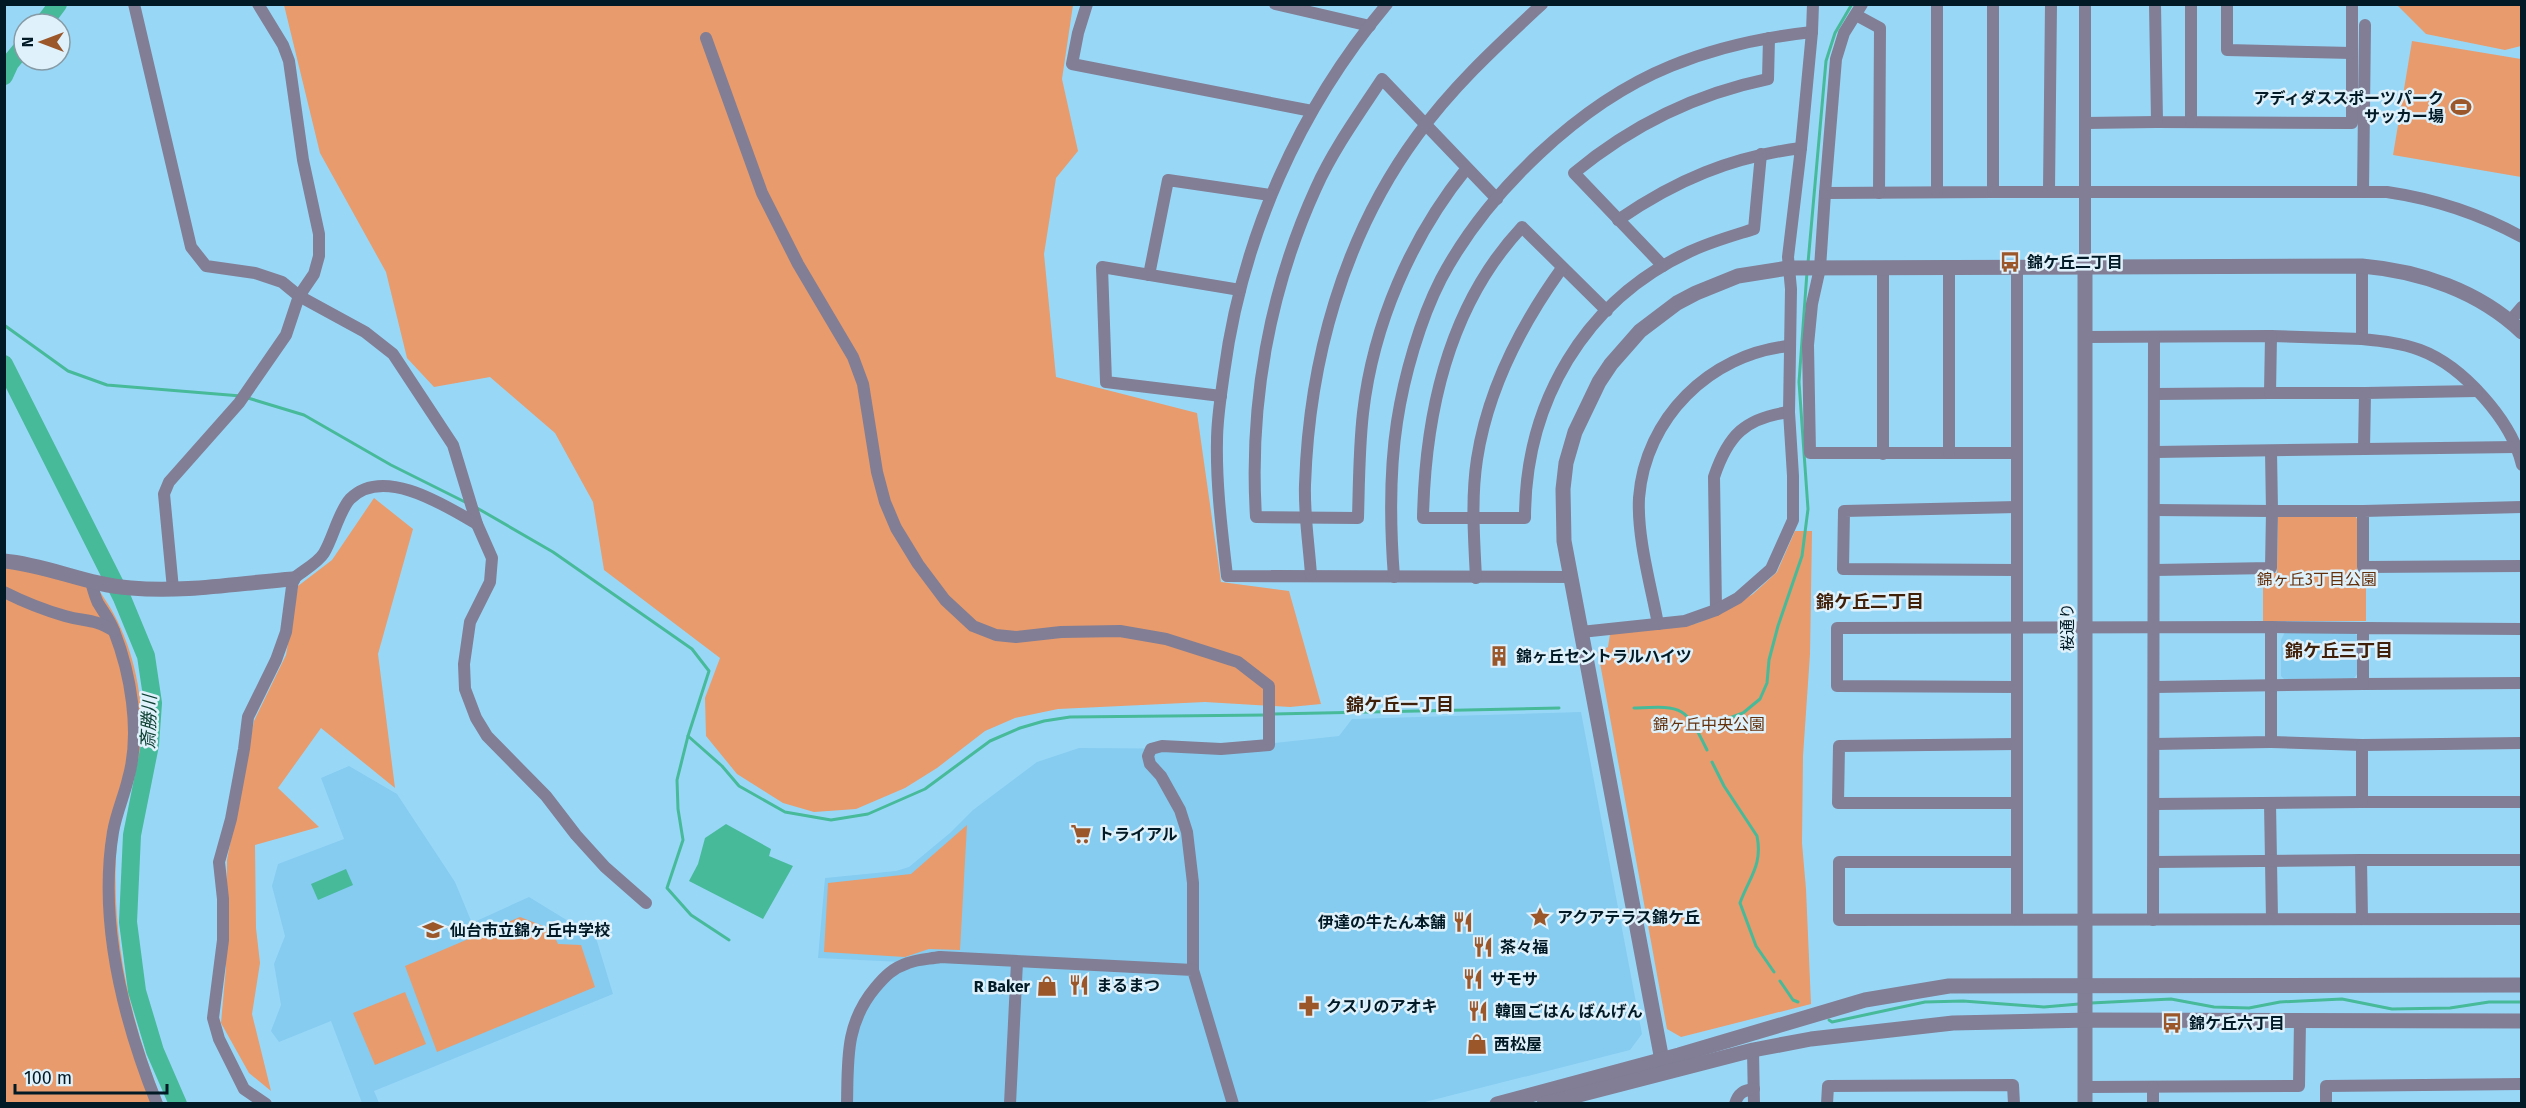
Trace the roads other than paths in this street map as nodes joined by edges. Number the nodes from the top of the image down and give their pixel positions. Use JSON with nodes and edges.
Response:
{"nodes":[{"id":1,"x":134,"y":4,"type":"edge"},
{"id":2,"x":258,"y":4,"type":"edge"},
{"id":3,"x":1087,"y":4,"type":"edge"},
{"id":4,"x":1275,"y":4,"type":"edge"},
{"id":5,"x":1387,"y":4,"type":"edge"},
{"id":6,"x":1542,"y":4,"type":"edge"},
{"id":7,"x":1813,"y":4,"type":"edge"},
{"id":8,"x":1938,"y":4,"type":"edge"},
{"id":9,"x":1993,"y":4,"type":"edge"},
{"id":10,"x":2050,"y":4,"type":"edge"},
{"id":11,"x":2085,"y":4,"type":"edge"},
{"id":12,"x":2155,"y":4,"type":"edge"},
{"id":13,"x":2191,"y":4,"type":"edge"},
{"id":14,"x":2227,"y":4,"type":"edge"},
{"id":15,"x":2352,"y":4,"type":"edge"},
{"id":16,"x":1859,"y":10,"type":"edge"},
{"id":17,"x":2365,"y":25,"type":"dead end"},
{"id":18,"x":1370,"y":26,"type":"junction"},
{"id":19,"x":1812,"y":32,"type":"junction"},
{"id":20,"x":706,"y":38,"type":"dead end"},
{"id":21,"x":1769,"y":38,"type":"junction"},
{"id":22,"x":2352,"y":53,"type":"junction"},
{"id":23,"x":1312,"y":111,"type":"junction"},
{"id":24,"x":2157,"y":122,"type":"junction"},
{"id":25,"x":2191,"y":122,"type":"junction"},
{"id":26,"x":1426,"y":123,"type":"junction"},
{"id":27,"x":2085,"y":123,"type":"junction"},
{"id":28,"x":1801,"y":148,"type":"junction"},
{"id":29,"x":1761,"y":154,"type":"junction"},
{"id":30,"x":1467,"y":168,"type":"junction"},
{"id":31,"x":2049,"y":190,"type":"junction"},
{"id":32,"x":2084,"y":191,"type":"junction"},
{"id":33,"x":1937,"y":192,"type":"junction"},
{"id":34,"x":1993,"y":192,"type":"junction"},
{"id":35,"x":2363,"y":192,"type":"junction"},
{"id":36,"x":1825,"y":193,"type":"junction"},
{"id":37,"x":1879,"y":193,"type":"junction"},
{"id":38,"x":1270,"y":195,"type":"junction"},
{"id":39,"x":1497,"y":199,"type":"junction"},
{"id":40,"x":1618,"y":219,"type":"junction"},
{"id":41,"x":2522,"y":237,"type":"edge"},
{"id":42,"x":1662,"y":266,"type":"junction"},
{"id":43,"x":2362,"y":266,"type":"junction"},
{"id":44,"x":1883,"y":267,"type":"junction"},
{"id":45,"x":1949,"y":267,"type":"junction"},
{"id":46,"x":2017,"y":267,"type":"junction"},
{"id":47,"x":1562,"y":268,"type":"junction"},
{"id":48,"x":1805,"y":268,"type":"junction"},
{"id":49,"x":2085,"y":268,"type":"junction"},
{"id":50,"x":1149,"y":275,"type":"junction"},
{"id":51,"x":1240,"y":290,"type":"junction"},
{"id":52,"x":299,"y":296,"type":"junction"},
{"id":53,"x":2522,"y":307,"type":"edge"},
{"id":54,"x":1607,"y":311,"type":"junction"},
{"id":55,"x":2516,"y":326,"type":"edge"},
{"id":56,"x":2271,"y":336,"type":"junction"},
{"id":57,"x":2085,"y":337,"type":"junction"},
{"id":58,"x":2154,"y":337,"type":"junction"},
{"id":59,"x":2362,"y":339,"type":"junction"},
{"id":60,"x":1789,"y":346,"type":"junction"},
{"id":61,"x":2477,"y":391,"type":"junction"},
{"id":62,"x":2271,"y":393,"type":"junction"},
{"id":63,"x":2365,"y":393,"type":"junction"},
{"id":64,"x":2154,"y":394,"type":"junction"},
{"id":65,"x":1221,"y":396,"type":"junction"},
{"id":66,"x":1789,"y":412,"type":"junction"},
{"id":67,"x":2516,"y":447,"type":"junction"},
{"id":68,"x":2364,"y":449,"type":"junction"},
{"id":69,"x":2271,"y":451,"type":"junction"},
{"id":70,"x":2155,"y":452,"type":"junction"},
{"id":71,"x":1949,"y":453,"type":"junction"},
{"id":72,"x":2017,"y":453,"type":"junction"},
{"id":73,"x":1883,"y":454,"type":"junction"},
{"id":74,"x":2522,"y":465,"type":"edge"},
{"id":75,"x":2017,"y":507,"type":"junction"},
{"id":76,"x":2522,"y":507,"type":"edge"},
{"id":77,"x":2155,"y":510,"type":"junction"},
{"id":78,"x":2272,"y":511,"type":"junction"},
{"id":79,"x":2363,"y":511,"type":"junction"},
{"id":80,"x":1307,"y":516,"type":"junction"},
{"id":81,"x":1473,"y":519,"type":"junction"},
{"id":82,"x":476,"y":520,"type":"junction"},
{"id":83,"x":4,"y":561,"type":"edge"},
{"id":84,"x":2522,"y":566,"type":"edge"},
{"id":85,"x":2017,"y":570,"type":"junction"},
{"id":86,"x":2155,"y":570,"type":"junction"},
{"id":87,"x":1311,"y":575,"type":"junction"},
{"id":88,"x":1394,"y":577,"type":"junction"},
{"id":89,"x":1571,"y":577,"type":"junction"},
{"id":90,"x":1476,"y":578,"type":"junction"},
{"id":91,"x":292,"y":579,"type":"junction"},
{"id":92,"x":94,"y":583,"type":"junction"},
{"id":93,"x":173,"y":589,"type":"junction"},
{"id":94,"x":4,"y":592,"type":"edge"},
{"id":95,"x":1716,"y":610,"type":"junction"},
{"id":96,"x":1658,"y":624,"type":"junction"},
{"id":97,"x":2271,"y":627,"type":"junction"},
{"id":98,"x":2363,"y":628,"type":"junction"},
{"id":99,"x":2016,"y":629,"type":"junction"},
{"id":100,"x":2084,"y":629,"type":"junction"},
{"id":101,"x":2153,"y":629,"type":"junction"},
{"id":102,"x":2522,"y":629,"type":"edge"},
{"id":103,"x":115,"y":632,"type":"junction"},
{"id":104,"x":1581,"y":632,"type":"junction"},
{"id":105,"x":2522,"y":683,"type":"edge"},
{"id":106,"x":2363,"y":684,"type":"junction"},
{"id":107,"x":2271,"y":685,"type":"junction"},
{"id":108,"x":2017,"y":687,"type":"junction"},
{"id":109,"x":2154,"y":687,"type":"junction"},
{"id":110,"x":2271,"y":742,"type":"junction"},
{"id":111,"x":2522,"y":743,"type":"edge"},
{"id":112,"x":2017,"y":744,"type":"junction"},
{"id":113,"x":2154,"y":744,"type":"junction"},
{"id":114,"x":2362,"y":745,"type":"junction"},
{"id":115,"x":2362,"y":802,"type":"junction"},
{"id":116,"x":2522,"y":802,"type":"edge"},
{"id":117,"x":2017,"y":803,"type":"junction"},
{"id":118,"x":2270,"y":803,"type":"junction"},
{"id":119,"x":2154,"y":804,"type":"junction"},
{"id":120,"x":2361,"y":860,"type":"junction"},
{"id":121,"x":2522,"y":860,"type":"edge"},
{"id":122,"x":2271,"y":861,"type":"junction"},
{"id":123,"x":2017,"y":862,"type":"junction"},
{"id":124,"x":2154,"y":862,"type":"junction"},
{"id":125,"x":646,"y":903,"type":"dead end"},
{"id":126,"x":2017,"y":919,"type":"junction"},
{"id":127,"x":2086,"y":919,"type":"junction"},
{"id":128,"x":2271,"y":919,"type":"junction"},
{"id":129,"x":2362,"y":919,"type":"junction"},
{"id":130,"x":2522,"y":919,"type":"edge"},
{"id":131,"x":2153,"y":920,"type":"junction"},
{"id":132,"x":1017,"y":963,"type":"junction"},
{"id":133,"x":1193,"y":970,"type":"junction"},
{"id":134,"x":2522,"y":985,"type":"edge"},
{"id":135,"x":2086,"y":990,"type":"junction"},
{"id":136,"x":2086,"y":1017,"type":"junction"},
{"id":137,"x":2300,"y":1020,"type":"junction"},
{"id":138,"x":2522,"y":1021,"type":"edge"},
{"id":139,"x":1753,"y":1050,"type":"junction"},
{"id":140,"x":1663,"y":1065,"type":"junction"},
{"id":141,"x":2522,"y":1084,"type":"edge"},
{"id":142,"x":2085,"y":1087,"type":"junction"},
{"id":143,"x":2153,"y":1087,"type":"junction"},
{"id":144,"x":1754,"y":1089,"type":"junction"},
{"id":145,"x":157,"y":1104,"type":"edge"},
{"id":146,"x":266,"y":1104,"type":"edge"},
{"id":147,"x":847,"y":1104,"type":"edge"},
{"id":148,"x":1010,"y":1104,"type":"edge"},
{"id":149,"x":1233,"y":1104,"type":"edge"},
{"id":150,"x":1497,"y":1104,"type":"edge"},
{"id":151,"x":1544,"y":1104,"type":"edge"},
{"id":152,"x":1735,"y":1104,"type":"edge"},
{"id":153,"x":1754,"y":1104,"type":"edge"},
{"id":154,"x":1827,"y":1104,"type":"edge"},
{"id":155,"x":2014,"y":1104,"type":"edge"},
{"id":156,"x":2085,"y":1104,"type":"edge"},
{"id":157,"x":2153,"y":1104,"type":"edge"},
{"id":158,"x":2326,"y":1104,"type":"edge"}],
"edges":[{"from":1,"to":52,"type":"street"},
{"from":2,"to":52,"type":"street"},
{"from":3,"to":23,"type":"street"},
{"from":4,"to":18,"type":"street"},
{"from":5,"to":18,"type":"street"},
{"from":6,"to":26,"type":"street"},
{"from":7,"to":19,"type":"street"},
{"from":8,"to":33,"type":"street"},
{"from":9,"to":34,"type":"street"},
{"from":10,"to":31,"type":"street"},
{"from":11,"to":27,"type":"street"},
{"from":12,"to":24,"type":"street"},
{"from":13,"to":25,"type":"street"},
{"from":14,"to":22,"type":"street"},
{"from":15,"to":22,"type":"street"},
{"from":16,"to":36,"type":"street"},
{"from":16,"to":37,"type":"street"},
{"from":17,"to":35,"type":"street"},
{"from":18,"to":23,"type":"street"},
{"from":19,"to":21,"type":"street"},
{"from":19,"to":28,"type":"street"},
{"from":20,"to":133,"type":"street"},
{"from":21,"to":39,"type":"street"},
{"from":21,"to":40,"type":"street"},
{"from":22,"to":25,"type":"street"},
{"from":23,"to":38,"type":"street"},
{"from":24,"to":25,"type":"street"},
{"from":24,"to":27,"type":"street"},
{"from":26,"to":30,"type":"street"},
{"from":26,"to":80,"type":"street"},
{"from":26,"to":80,"type":"street"},
{"from":27,"to":32,"type":"street"},
{"from":28,"to":29,"type":"street"},
{"from":28,"to":48,"type":"street"},
{"from":29,"to":40,"type":"street"},
{"from":29,"to":42,"type":"street"},
{"from":30,"to":39,"type":"street"},
{"from":30,"to":80,"type":"street"},
{"from":31,"to":32,"type":"street"},
{"from":31,"to":34,"type":"street"},
{"from":32,"to":35,"type":"street"},
{"from":32,"to":49,"type":"street"},
{"from":33,"to":34,"type":"street"},
{"from":33,"to":37,"type":"street"},
{"from":35,"to":41,"type":"street"},
{"from":36,"to":37,"type":"street"},
{"from":36,"to":48,"type":"street"},
{"from":38,"to":50,"type":"street"},
{"from":38,"to":51,"type":"street"},
{"from":39,"to":88,"type":"street"},
{"from":40,"to":42,"type":"street"},
{"from":42,"to":54,"type":"street"},
{"from":43,"to":49,"type":"street"},
{"from":43,"to":55,"type":"street"},
{"from":43,"to":59,"type":"street"},
{"from":44,"to":45,"type":"street"},
{"from":44,"to":48,"type":"street"},
{"from":44,"to":73,"type":"street"},
{"from":45,"to":46,"type":"street"},
{"from":45,"to":71,"type":"street"},
{"from":46,"to":49,"type":"street"},
{"from":46,"to":72,"type":"street"},
{"from":47,"to":54,"type":"street"},
{"from":47,"to":81,"type":"street"},
{"from":47,"to":81,"type":"street"},
{"from":48,"to":60,"type":"street"},
{"from":48,"to":73,"type":"street"},
{"from":48,"to":89,"type":"street"},
{"from":49,"to":57,"type":"street","name":"桜通り"},
{"from":50,"to":51,"type":"street"},
{"from":50,"to":65,"type":"street"},
{"from":51,"to":65,"type":"street"},
{"from":52,"to":82,"type":"street"},
{"from":52,"to":93,"type":"street"},
{"from":53,"to":55,"type":"street"},
{"from":54,"to":81,"type":"street"},
{"from":56,"to":58,"type":"street"},
{"from":56,"to":59,"type":"street"},
{"from":56,"to":62,"type":"street"},
{"from":57,"to":58,"type":"street"},
{"from":57,"to":100,"type":"street","name":"桜通り"},
{"from":58,"to":64,"type":"street"},
{"from":59,"to":61,"type":"street"},
{"from":60,"to":66,"type":"street"},
{"from":60,"to":96,"type":"street"},
{"from":61,"to":63,"type":"street"},
{"from":61,"to":67,"type":"street"},
{"from":62,"to":63,"type":"street"},
{"from":62,"to":64,"type":"street"},
{"from":63,"to":68,"type":"street"},
{"from":64,"to":70,"type":"street"},
{"from":65,"to":87,"type":"street"},
{"from":66,"to":95,"type":"street"},
{"from":66,"to":95,"type":"street"},
{"from":67,"to":68,"type":"street"},
{"from":67,"to":74,"type":"street"},
{"from":68,"to":69,"type":"street"},
{"from":69,"to":70,"type":"street"},
{"from":69,"to":78,"type":"street"},
{"from":70,"to":77,"type":"street"},
{"from":71,"to":72,"type":"street"},
{"from":71,"to":73,"type":"street"},
{"from":72,"to":75,"type":"street"},
{"from":75,"to":85,"type":"street"},
{"from":75,"to":85,"type":"street"},
{"from":76,"to":79,"type":"street"},
{"from":77,"to":78,"type":"street"},
{"from":77,"to":86,"type":"street"},
{"from":78,"to":79,"type":"street"},
{"from":78,"to":86,"type":"street"},
{"from":79,"to":84,"type":"street"},
{"from":80,"to":87,"type":"street"},
{"from":81,"to":90,"type":"street"},
{"from":82,"to":91,"type":"street"},
{"from":82,"to":125,"type":"street"},
{"from":83,"to":92,"type":"street"},
{"from":85,"to":99,"type":"street"},
{"from":86,"to":101,"type":"street"},
{"from":87,"to":88,"type":"street"},
{"from":88,"to":90,"type":"street"},
{"from":89,"to":90,"type":"street"},
{"from":89,"to":104,"type":"street"},
{"from":91,"to":93,"type":"street"},
{"from":91,"to":146,"type":"street"},
{"from":92,"to":93,"type":"street"},
{"from":92,"to":103,"type":"street"},
{"from":94,"to":103,"type":"street"},
{"from":95,"to":96,"type":"street"},
{"from":96,"to":104,"type":"street"},
{"from":97,"to":98,"type":"street"},
{"from":97,"to":101,"type":"street"},
{"from":97,"to":107,"type":"street"},
{"from":98,"to":102,"type":"street"},
{"from":98,"to":106,"type":"street"},
{"from":99,"to":100,"type":"street"},
{"from":99,"to":108,"type":"street"},
{"from":99,"to":108,"type":"street"},
{"from":100,"to":101,"type":"street"},
{"from":100,"to":127,"type":"street","name":"桜通り"},
{"from":101,"to":109,"type":"street"},
{"from":103,"to":145,"type":"street"},
{"from":104,"to":140,"type":"street"},
{"from":105,"to":106,"type":"street"},
{"from":106,"to":107,"type":"street"},
{"from":107,"to":109,"type":"street"},
{"from":107,"to":110,"type":"street"},
{"from":108,"to":112,"type":"street"},
{"from":109,"to":113,"type":"street"},
{"from":110,"to":113,"type":"street"},
{"from":110,"to":114,"type":"street"},
{"from":111,"to":114,"type":"street"},
{"from":112,"to":117,"type":"street"},
{"from":112,"to":117,"type":"street"},
{"from":113,"to":119,"type":"street"},
{"from":114,"to":115,"type":"street"},
{"from":115,"to":116,"type":"street"},
{"from":115,"to":118,"type":"street"},
{"from":117,"to":123,"type":"street"},
{"from":118,"to":119,"type":"street"},
{"from":118,"to":122,"type":"street"},
{"from":119,"to":124,"type":"street"},
{"from":120,"to":121,"type":"street"},
{"from":120,"to":122,"type":"street"},
{"from":120,"to":129,"type":"street"},
{"from":122,"to":124,"type":"street"},
{"from":122,"to":128,"type":"street"},
{"from":123,"to":126,"type":"street"},
{"from":123,"to":126,"type":"street"},
{"from":124,"to":131,"type":"street"},
{"from":126,"to":127,"type":"street"},
{"from":127,"to":131,"type":"street"},
{"from":127,"to":135,"type":"street","name":"桜通り"},
{"from":128,"to":129,"type":"street"},
{"from":128,"to":131,"type":"street"},
{"from":129,"to":130,"type":"street"},
{"from":132,"to":133,"type":"street"},
{"from":132,"to":147,"type":"street"},
{"from":132,"to":148,"type":"street"},
{"from":133,"to":149,"type":"street"},
{"from":134,"to":135,"type":"street"},
{"from":135,"to":136,"type":"street","name":"桜通り"},
{"from":135,"to":140,"type":"street"},
{"from":136,"to":137,"type":"street"},
{"from":136,"to":139,"type":"street"},
{"from":136,"to":142,"type":"street"},
{"from":137,"to":138,"type":"street"},
{"from":137,"to":143,"type":"street"},
{"from":139,"to":140,"type":"street"},
{"from":139,"to":144,"type":"street"},
{"from":140,"to":150,"type":"street"},
{"from":140,"to":151,"type":"street"},
{"from":141,"to":158,"type":"street"},
{"from":142,"to":143,"type":"street"},
{"from":142,"to":156,"type":"street"},
{"from":143,"to":157,"type":"street"},
{"from":144,"to":152,"type":"street"},
{"from":144,"to":153,"type":"street"},
{"from":154,"to":155,"type":"street"}]}
